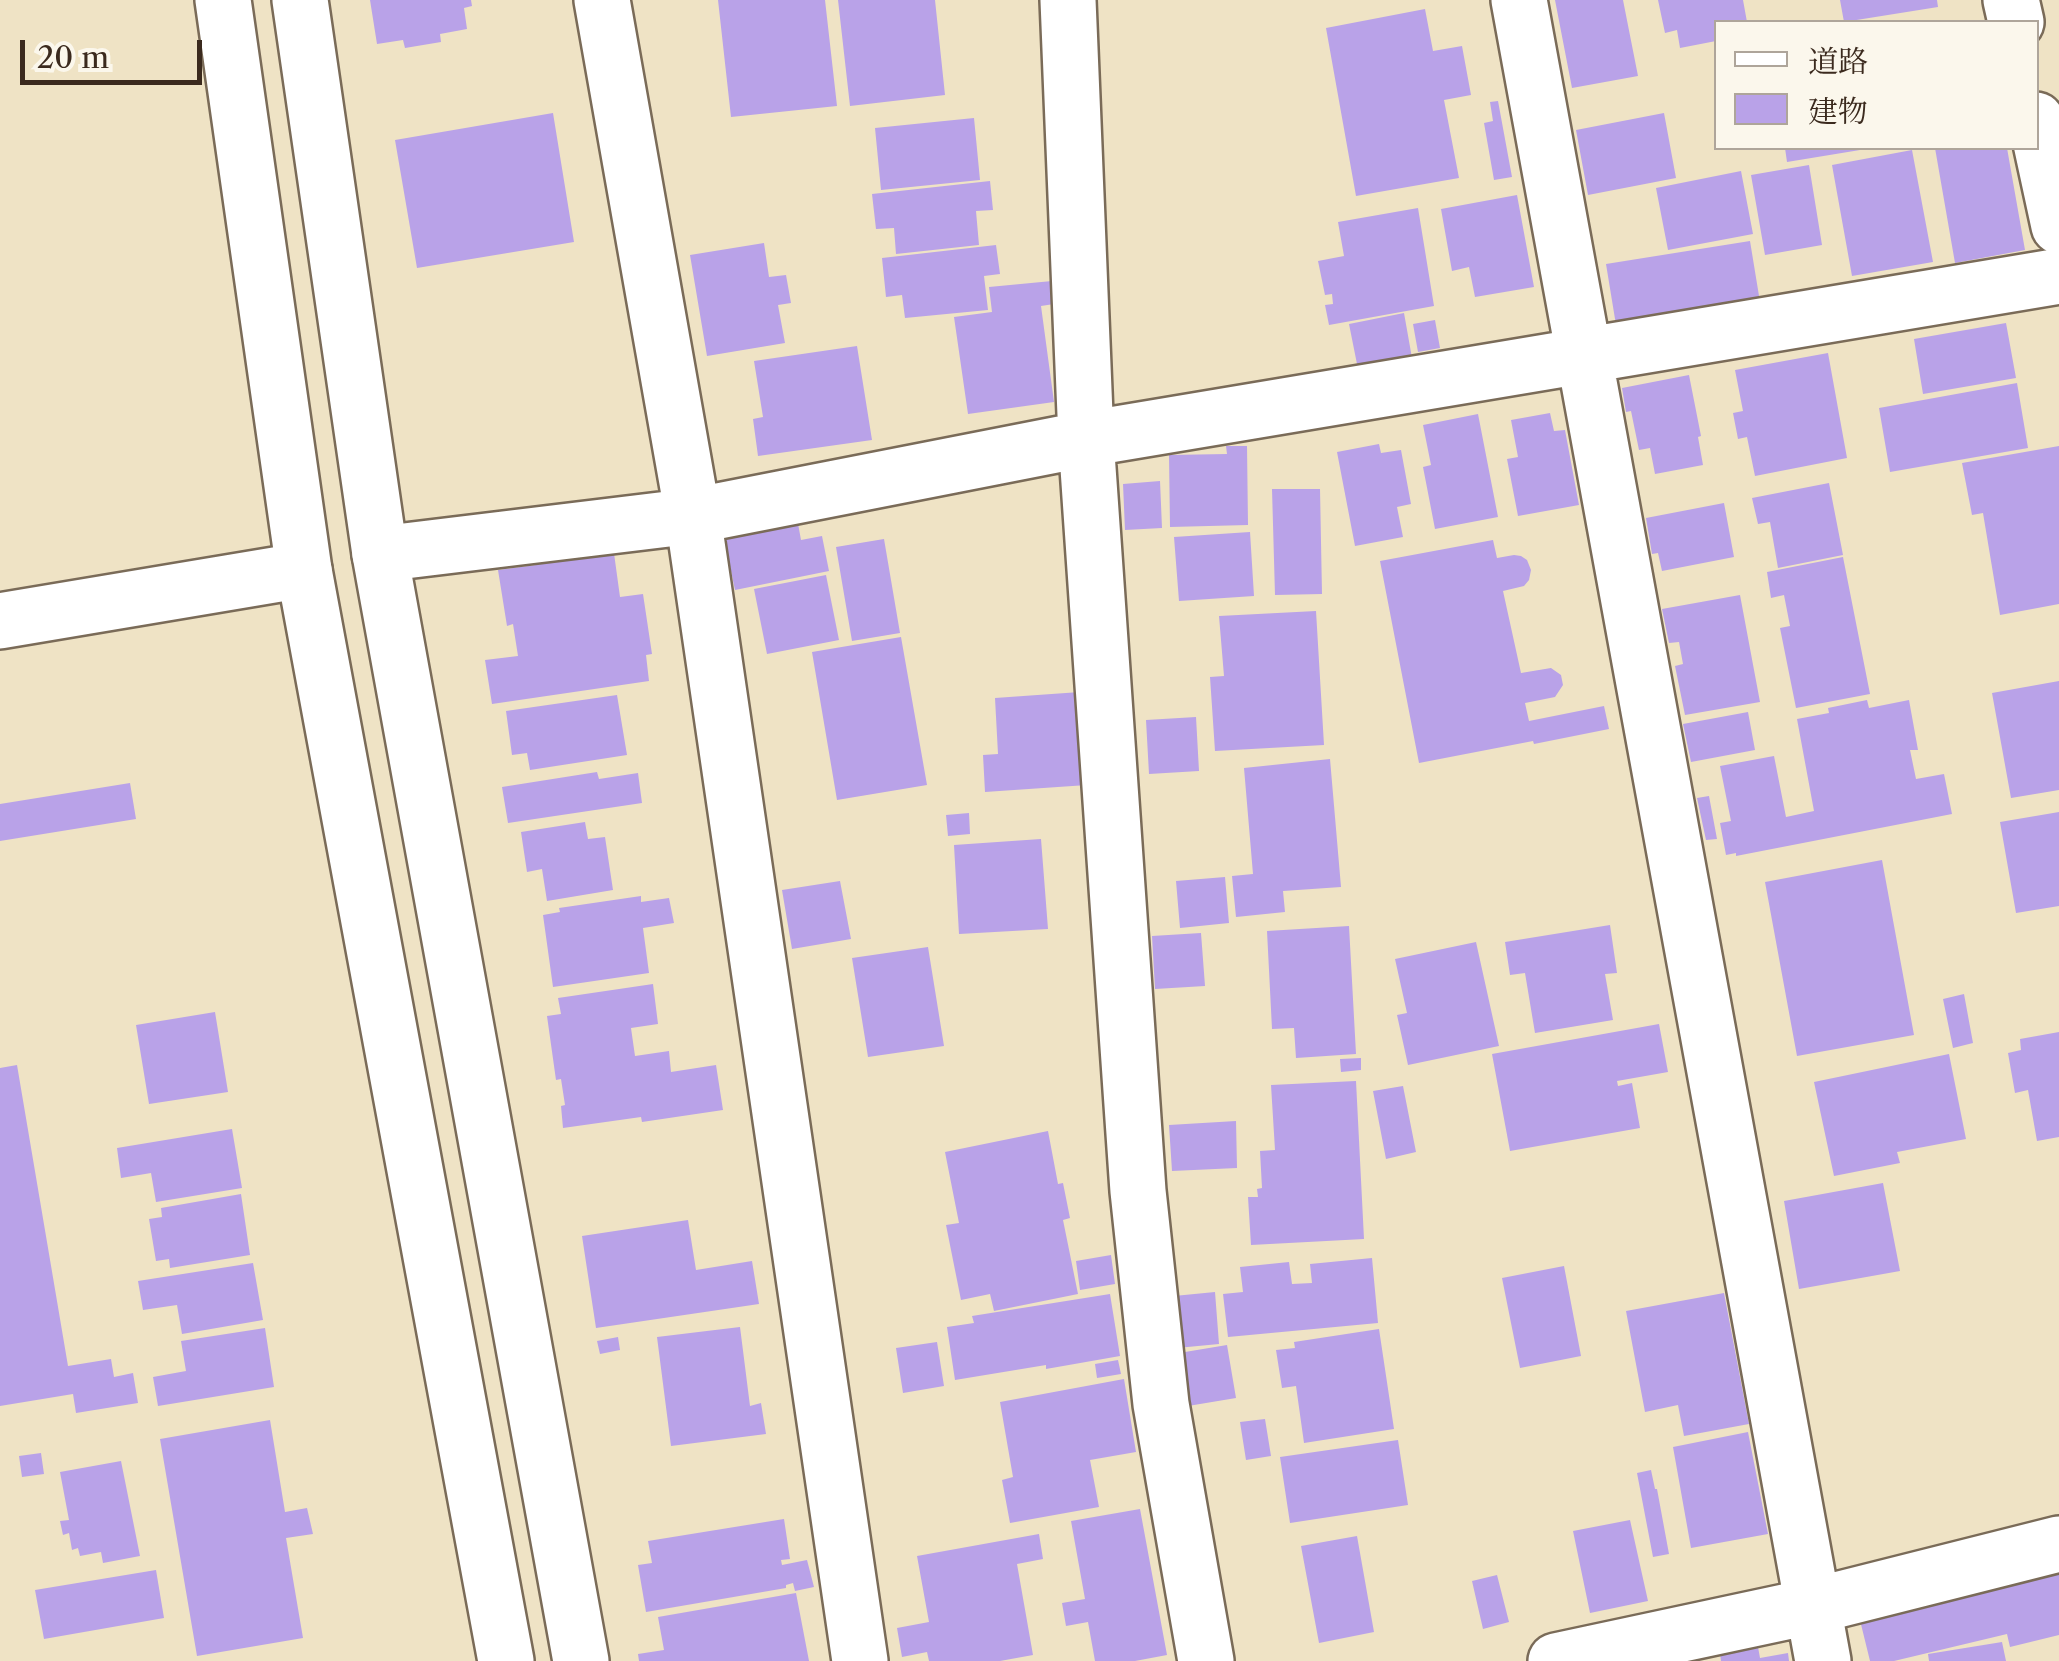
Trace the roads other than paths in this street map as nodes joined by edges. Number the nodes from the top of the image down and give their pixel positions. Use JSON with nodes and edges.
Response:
{"nodes":[{"id":1,"x":223,"y":0,"type":"edge"},
{"id":2,"x":300,"y":0,"type":"edge"},
{"id":3,"x":602,"y":0,"type":"edge"},
{"id":4,"x":1068,"y":0,"type":"edge"},
{"id":5,"x":1520,"y":0,"type":"edge"},
{"id":6,"x":2039,"y":134,"type":"edge"},
{"id":7,"x":2059,"y":226,"type":"edge"},
{"id":8,"x":2059,"y":276,"type":"edge"},
{"id":9,"x":1586,"y":357,"type":"junction"},
{"id":10,"x":1086,"y":439,"type":"junction"},
{"id":11,"x":693,"y":516,"type":"junction"},
{"id":12,"x":380,"y":554,"type":"junction"},
{"id":13,"x":304,"y":570,"type":"junction"},
{"id":14,"x":0,"y":622,"type":"edge"},
{"id":15,"x":2059,"y":1544,"type":"edge"},
{"id":16,"x":1813,"y":1606,"type":"junction"},
{"id":17,"x":506,"y":1661,"type":"edge"},
{"id":18,"x":581,"y":1661,"type":"edge"},
{"id":19,"x":860,"y":1661,"type":"edge"},
{"id":20,"x":1206,"y":1661,"type":"edge"},
{"id":21,"x":1556,"y":1661,"type":"edge"},
{"id":22,"x":1823,"y":1661,"type":"edge"}],
"edges":[{"from":1,"to":13,"type":"street"},
{"from":2,"to":12,"type":"street"},
{"from":3,"to":11,"type":"street"},
{"from":4,"to":10,"type":"street"},
{"from":5,"to":9,"type":"street"},
{"from":6,"to":7,"type":"street"},
{"from":8,"to":9,"type":"street"},
{"from":9,"to":10,"type":"street"},
{"from":9,"to":16,"type":"street"},
{"from":10,"to":11,"type":"street"},
{"from":10,"to":20,"type":"street"},
{"from":11,"to":12,"type":"street"},
{"from":11,"to":19,"type":"street"},
{"from":12,"to":18,"type":"street"},
{"from":13,"to":14,"type":"street"},
{"from":13,"to":17,"type":"street"},
{"from":15,"to":16,"type":"street"},
{"from":16,"to":21,"type":"street"},
{"from":16,"to":22,"type":"street"}]}
